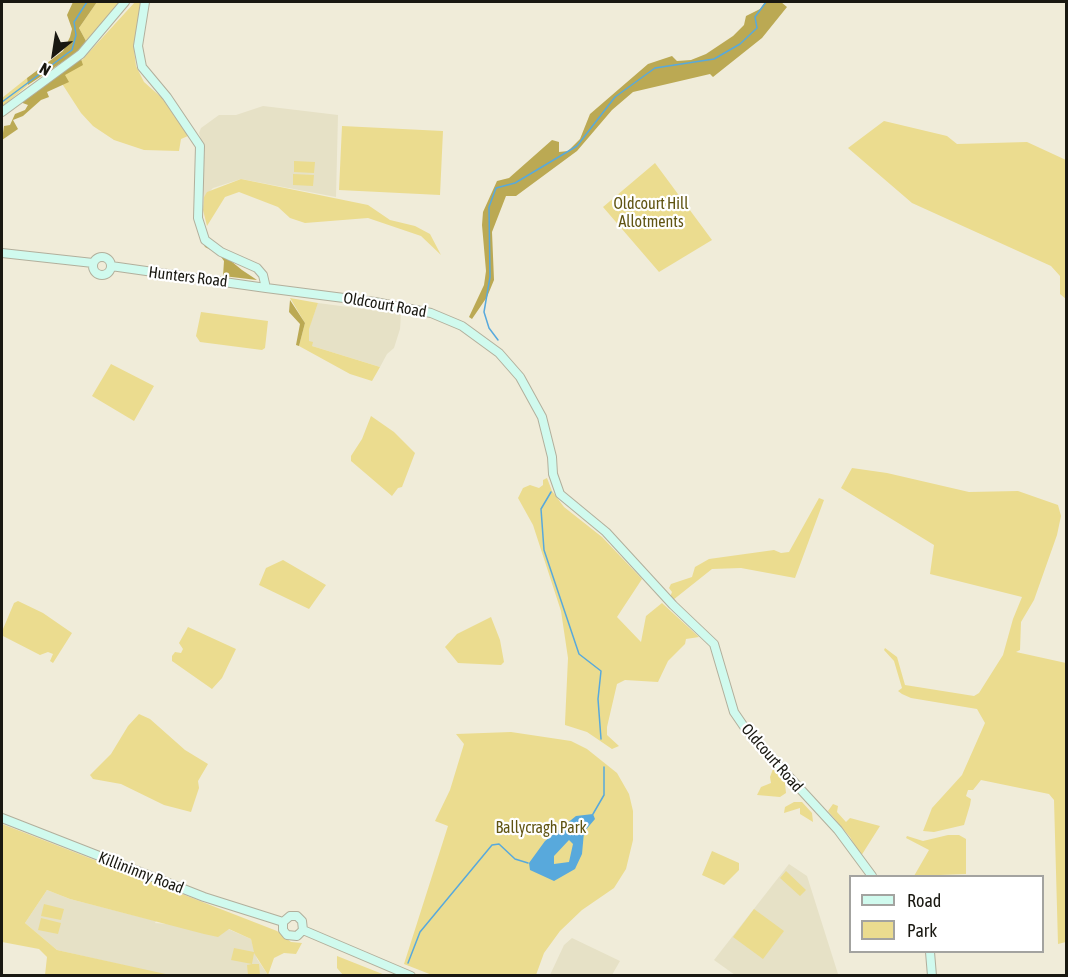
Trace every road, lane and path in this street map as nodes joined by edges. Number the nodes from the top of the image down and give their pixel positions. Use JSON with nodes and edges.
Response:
{"nodes":[{"id":1,"x":125,"y":2,"type":"edge"},
{"id":2,"x":145,"y":2,"type":"edge"},
{"id":3,"x":2,"y":112,"type":"edge"},
{"id":4,"x":2,"y":253,"type":"edge"},
{"id":5,"x":93,"y":263,"type":"junction"},
{"id":6,"x":111,"y":266,"type":"junction"},
{"id":7,"x":266,"y":288,"type":"junction"},
{"id":8,"x":2,"y":818,"type":"edge"},
{"id":9,"x":871,"y":875,"type":"edge"},
{"id":10,"x":284,"y":922,"type":"junction"},
{"id":11,"x":303,"y":930,"type":"junction"},
{"id":12,"x":930,"y":953,"type":"edge"},
{"id":13,"x":411,"y":975,"type":"edge"},
{"id":14,"x":932,"y":975,"type":"edge"}],
"edges":[{"from":1,"to":3,"type":"street"},
{"from":2,"to":7,"type":"street"},
{"from":4,"to":5,"type":"street","name":"Hunters Road"},
{"from":5,"to":6,"type":"street","name":"Hunters Road"},
{"from":5,"to":6,"type":"street","name":"Hunters Road"},
{"from":6,"to":7,"type":"street","name":"Hunters Road"},
{"from":7,"to":9,"type":"street","name":"Oldcourt Road"},
{"from":8,"to":10,"type":"street","name":"Killininny Road"},
{"from":10,"to":11,"type":"street","name":"Killininny Road"},
{"from":10,"to":11,"type":"street","name":"Killininny Road"},
{"from":11,"to":13,"type":"street","name":"Killininny Road"},
{"from":12,"to":14,"type":"street"}]}
